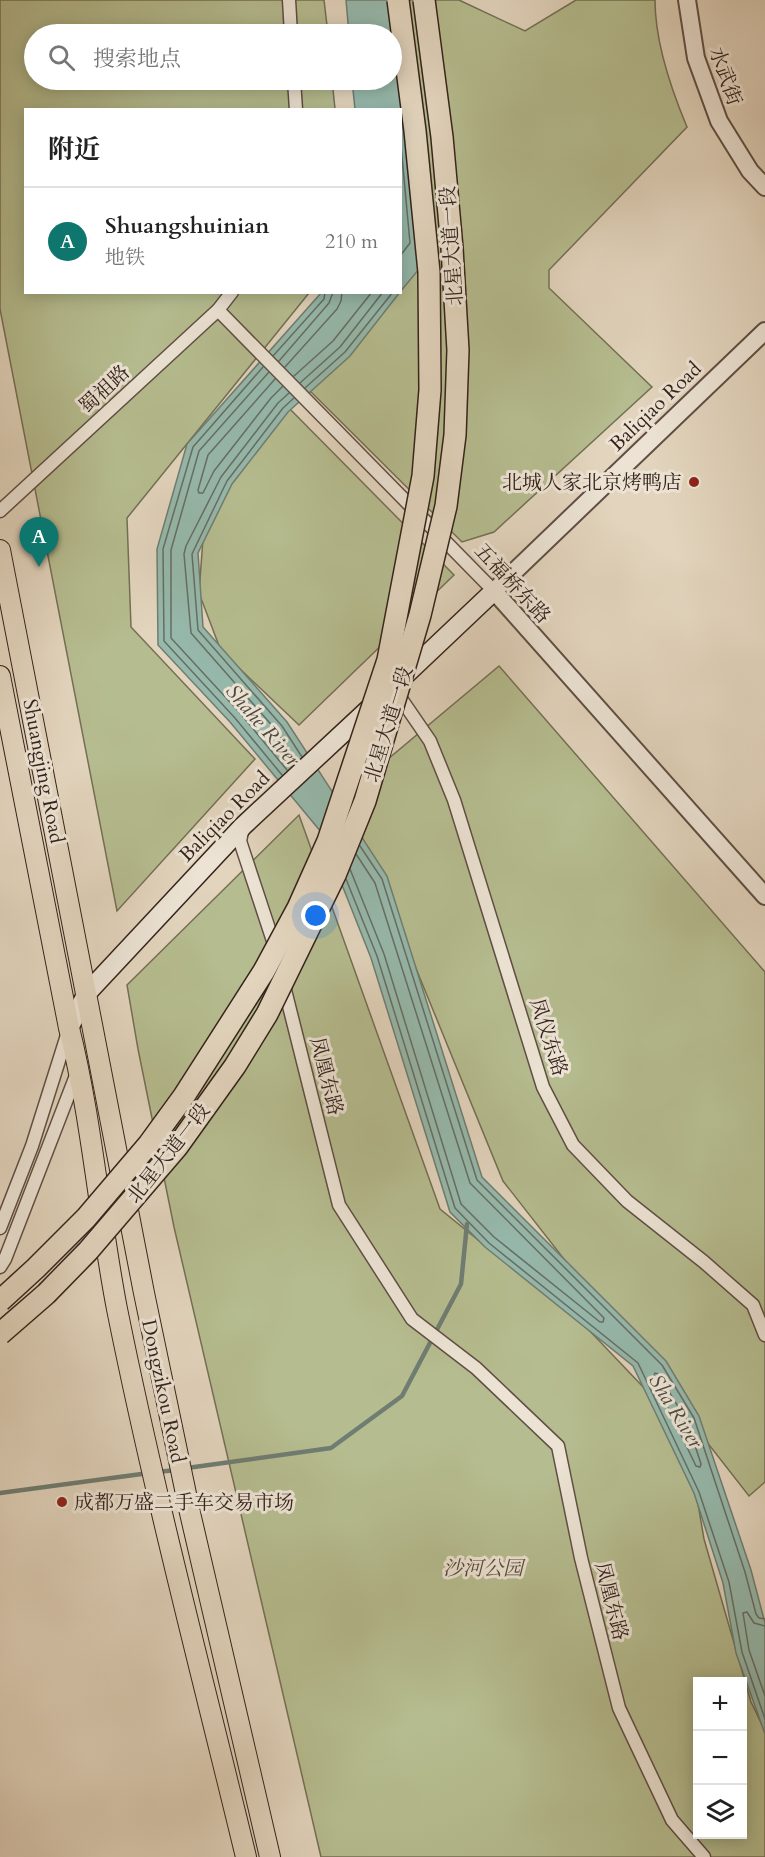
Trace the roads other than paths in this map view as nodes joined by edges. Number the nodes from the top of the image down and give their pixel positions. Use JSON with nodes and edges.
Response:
{"nodes":[{"id":1,"x":289,"y":0,"type":"edge"},
{"id":2,"x":398,"y":0,"type":"edge"},
{"id":3,"x":424,"y":0,"type":"edge"},
{"id":4,"x":687,"y":0,"type":"edge"},
{"id":5,"x":290,"y":24,"type":"edge"},
{"id":6,"x":401,"y":24,"type":"edge"},
{"id":7,"x":402,"y":31,"type":"edge"},
{"id":8,"x":295,"y":90,"type":"edge"},
{"id":9,"x":296,"y":108,"type":"edge"},
{"id":10,"x":765,"y":187,"type":"edge"},
{"id":11,"x":230,"y":294,"type":"edge"},
{"id":12,"x":218,"y":310,"type":"junction"},
{"id":13,"x":765,"y":332,"type":"edge"},
{"id":14,"x":0,"y":511,"type":"edge"},
{"id":15,"x":0,"y":550,"type":"edge"},
{"id":16,"x":494,"y":591,"type":"junction"},
{"id":17,"x":0,"y":676,"type":"edge"},
{"id":18,"x":392,"y":687,"type":"junction"},
{"id":19,"x":243,"y":826,"type":"junction"},
{"id":20,"x":765,"y":896,"type":"edge"},
{"id":21,"x":87,"y":993,"type":"junction"},
{"id":22,"x":69,"y":1028,"type":"junction"},
{"id":23,"x":79,"y":1069,"type":"junction"},
{"id":24,"x":0,"y":1227,"type":"edge"},
{"id":25,"x":0,"y":1266,"type":"edge"},
{"id":26,"x":0,"y":1301,"type":"edge"},
{"id":27,"x":0,"y":1334,"type":"edge"},
{"id":28,"x":765,"y":1335,"type":"edge"},
{"id":29,"x":246,"y":1857,"type":"edge"},
{"id":30,"x":270,"y":1857,"type":"edge"},
{"id":31,"x":704,"y":1857,"type":"edge"}],
"edges":[{"from":1,"to":5,"type":"street"},
{"from":2,"to":6,"type":"highway","name":"北星大道一段","bridge":true},
{"from":3,"to":27,"type":"highway","name":"北星大道一段","bridge":true},
{"from":4,"to":10,"type":"street","name":"水武街"},
{"from":7,"to":26,"type":"highway","name":"北星大道一段","bridge":true},
{"from":8,"to":9,"type":"street"},
{"from":11,"to":12,"type":"street","name":"蜀祖路"},
{"from":12,"to":14,"type":"street","name":"蜀祖路"},
{"from":12,"to":16,"type":"street","name":"五福桥东路"},
{"from":13,"to":16,"type":"street","name":"Baliqiao Road"},
{"from":15,"to":21,"type":"main road","name":"Shuangjing Road"},
{"from":16,"to":18,"type":"main road","name":"Baliqiao Road"},
{"from":16,"to":20,"type":"street","name":"五福桥东路"},
{"from":17,"to":22,"type":"main road","name":"Shuangjing Road"},
{"from":18,"to":19,"type":"main road","name":"Baliqiao Road"},
{"from":18,"to":28,"type":"street","name":"凤仪东路"},
{"from":19,"to":21,"type":"main road","name":"Baliqiao Road"},
{"from":19,"to":31,"type":"street","name":"凤凰东路"},
{"from":21,"to":22,"type":"main road","name":"Baliqiao Road"},
{"from":21,"to":30,"type":"main road","name":"Dongzikou Road"},
{"from":22,"to":23,"type":"main road","name":"Shuangjing Road"},
{"from":22,"to":24,"type":"street","name":"Baliqiao Road"},
{"from":23,"to":25,"type":"street"},
{"from":23,"to":29,"type":"main road","name":"Dongzikou Road"}]}
